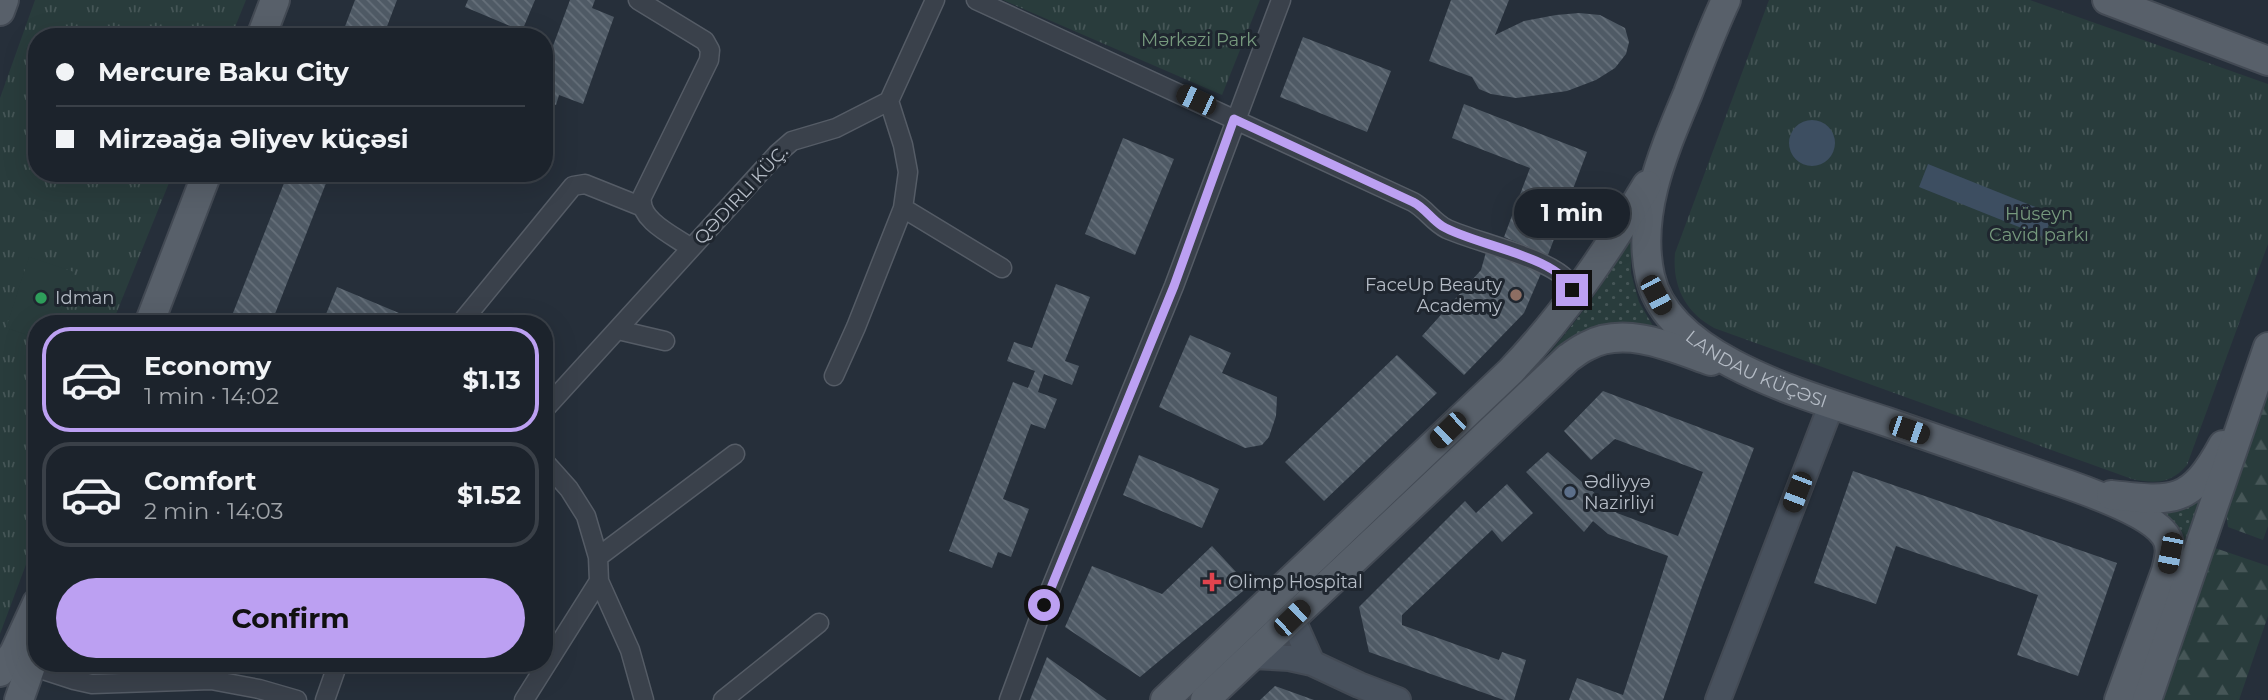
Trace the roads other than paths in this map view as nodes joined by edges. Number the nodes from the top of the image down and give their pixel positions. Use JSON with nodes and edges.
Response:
{"nodes":[{"id":1,"x":4,"y":0,"type":"edge"},
{"id":2,"x":275,"y":0,"type":"edge"},
{"id":3,"x":638,"y":0,"type":"edge"},
{"id":4,"x":935,"y":0,"type":"edge"},
{"id":5,"x":976,"y":0,"type":"edge"},
{"id":6,"x":1281,"y":0,"type":"edge"},
{"id":7,"x":2107,"y":0,"type":"edge"},
{"id":8,"x":1724,"y":3,"type":"edge"},
{"id":9,"x":0,"y":11,"type":"edge"},
{"id":10,"x":264,"y":28,"type":"edge"},
{"id":11,"x":2264,"y":58,"type":"edge"},
{"id":12,"x":889,"y":101,"type":"junction"},
{"id":13,"x":1234,"y":119,"type":"junction"},
{"id":14,"x":1657,"y":167,"type":"junction"},
{"id":15,"x":204,"y":182,"type":"edge"},
{"id":16,"x":640,"y":206,"type":"junction"},
{"id":17,"x":903,"y":208,"type":"junction"},
{"id":18,"x":691,"y":248,"type":"junction"},
{"id":19,"x":1002,"y":268,"type":"dead end"},
{"id":20,"x":1572,"y":301,"type":"junction"},
{"id":21,"x":152,"y":315,"type":"edge"},
{"id":22,"x":467,"y":315,"type":"edge"},
{"id":23,"x":618,"y":330,"type":"junction"},
{"id":24,"x":665,"y":341,"type":"dead end"},
{"id":25,"x":2268,"y":347,"type":"edge"},
{"id":26,"x":1750,"y":374,"type":"junction"},
{"id":27,"x":834,"y":376,"type":"dead end"},
{"id":28,"x":2252,"y":393,"type":"junction"},
{"id":29,"x":553,"y":400,"type":"edge"},
{"id":30,"x":1832,"y":403,"type":"junction"},
{"id":31,"x":735,"y":454,"type":"dead end"},
{"id":32,"x":553,"y":471,"type":"edge"},
{"id":33,"x":2091,"y":492,"type":"junction"},
{"id":34,"x":598,"y":557,"type":"junction"},
{"id":35,"x":599,"y":581,"type":"junction"},
{"id":36,"x":1292,"y":618,"type":"junction"},
{"id":37,"x":28,"y":623,"type":"edge"},
{"id":38,"x":819,"y":624,"type":"dead end"},
{"id":39,"x":553,"y":654,"type":"edge"},
{"id":40,"x":1252,"y":656,"type":"junction"},
{"id":41,"x":1312,"y":663,"type":"junction"},
{"id":42,"x":0,"y":672,"type":"edge"},
{"id":43,"x":29,"y":672,"type":"edge"},
{"id":44,"x":59,"y":672,"type":"edge"},
{"id":45,"x":335,"y":672,"type":"edge"},
{"id":46,"x":542,"y":672,"type":"edge"},
{"id":47,"x":1356,"y":693,"type":"edge"},
{"id":48,"x":19,"y":700,"type":"edge"},
{"id":49,"x":297,"y":700,"type":"edge"},
{"id":50,"x":325,"y":700,"type":"edge"},
{"id":51,"x":524,"y":700,"type":"edge"},
{"id":52,"x":644,"y":700,"type":"edge"},
{"id":53,"x":723,"y":700,"type":"edge"},
{"id":54,"x":1009,"y":700,"type":"edge"},
{"id":55,"x":1166,"y":700,"type":"edge"},
{"id":56,"x":1205,"y":700,"type":"edge"},
{"id":57,"x":1398,"y":700,"type":"edge"},
{"id":58,"x":1718,"y":700,"type":"edge"},
{"id":59,"x":2119,"y":700,"type":"edge"},
{"id":60,"x":2147,"y":700,"type":"edge"}],
"edges":[{"from":1,"to":9,"type":"main road"},
{"from":2,"to":10,"type":"main road"},
{"from":3,"to":16,"type":"street"},
{"from":4,"to":12,"type":"street"},
{"from":5,"to":13,"type":"street"},
{"from":6,"to":13,"type":"street"},
{"from":7,"to":11,"type":"main road"},
{"from":8,"to":14,"type":"main road","name":"LANDAU KÜÇƏSI"},
{"from":12,"to":17,"type":"street"},
{"from":12,"to":18,"type":"street","name":"QƏDIRLI KÜÇ."},
{"from":13,"to":20,"type":"street"},
{"from":13,"to":54,"type":"street"},
{"from":14,"to":20,"type":"main road"},
{"from":14,"to":26,"type":"main road","name":"LANDAU KÜÇƏSI"},
{"from":15,"to":21,"type":"main road"},
{"from":16,"to":18,"type":"street"},
{"from":16,"to":22,"type":"street"},
{"from":17,"to":19,"type":"street"},
{"from":17,"to":27,"type":"street"},
{"from":18,"to":23,"type":"street","name":"QƏDIRLI KÜÇ."},
{"from":20,"to":55,"type":"main road"},
{"from":23,"to":24,"type":"street"},
{"from":23,"to":29,"type":"street","name":"QƏDIRLI KÜÇ."},
{"from":25,"to":28,"type":"main road"},
{"from":26,"to":30,"type":"main road","name":"LANDAU KÜÇƏSI"},
{"from":26,"to":36,"type":"main road"},
{"from":28,"to":33,"type":"main road"},
{"from":28,"to":60,"type":"main road"},
{"from":30,"to":33,"type":"main road","name":"LANDAU KÜÇƏSI"},
{"from":30,"to":58,"type":"street"},
{"from":31,"to":34,"type":"street"},
{"from":32,"to":34,"type":"street"},
{"from":33,"to":59,"type":"main road"},
{"from":34,"to":35,"type":"street"},
{"from":35,"to":39,"type":"street"},
{"from":35,"to":52,"type":"street"},
{"from":36,"to":40,"type":"main road"},
{"from":36,"to":41,"type":"street"},
{"from":37,"to":42,"type":"main road"},
{"from":38,"to":53,"type":"street"},
{"from":40,"to":41,"type":"street"},
{"from":40,"to":56,"type":"main road"},
{"from":41,"to":47,"type":"street"},
{"from":43,"to":48,"type":"main road"},
{"from":44,"to":49,"type":"street"},
{"from":45,"to":50,"type":"street"},
{"from":46,"to":51,"type":"street"},
{"from":47,"to":57,"type":"street"}]}
